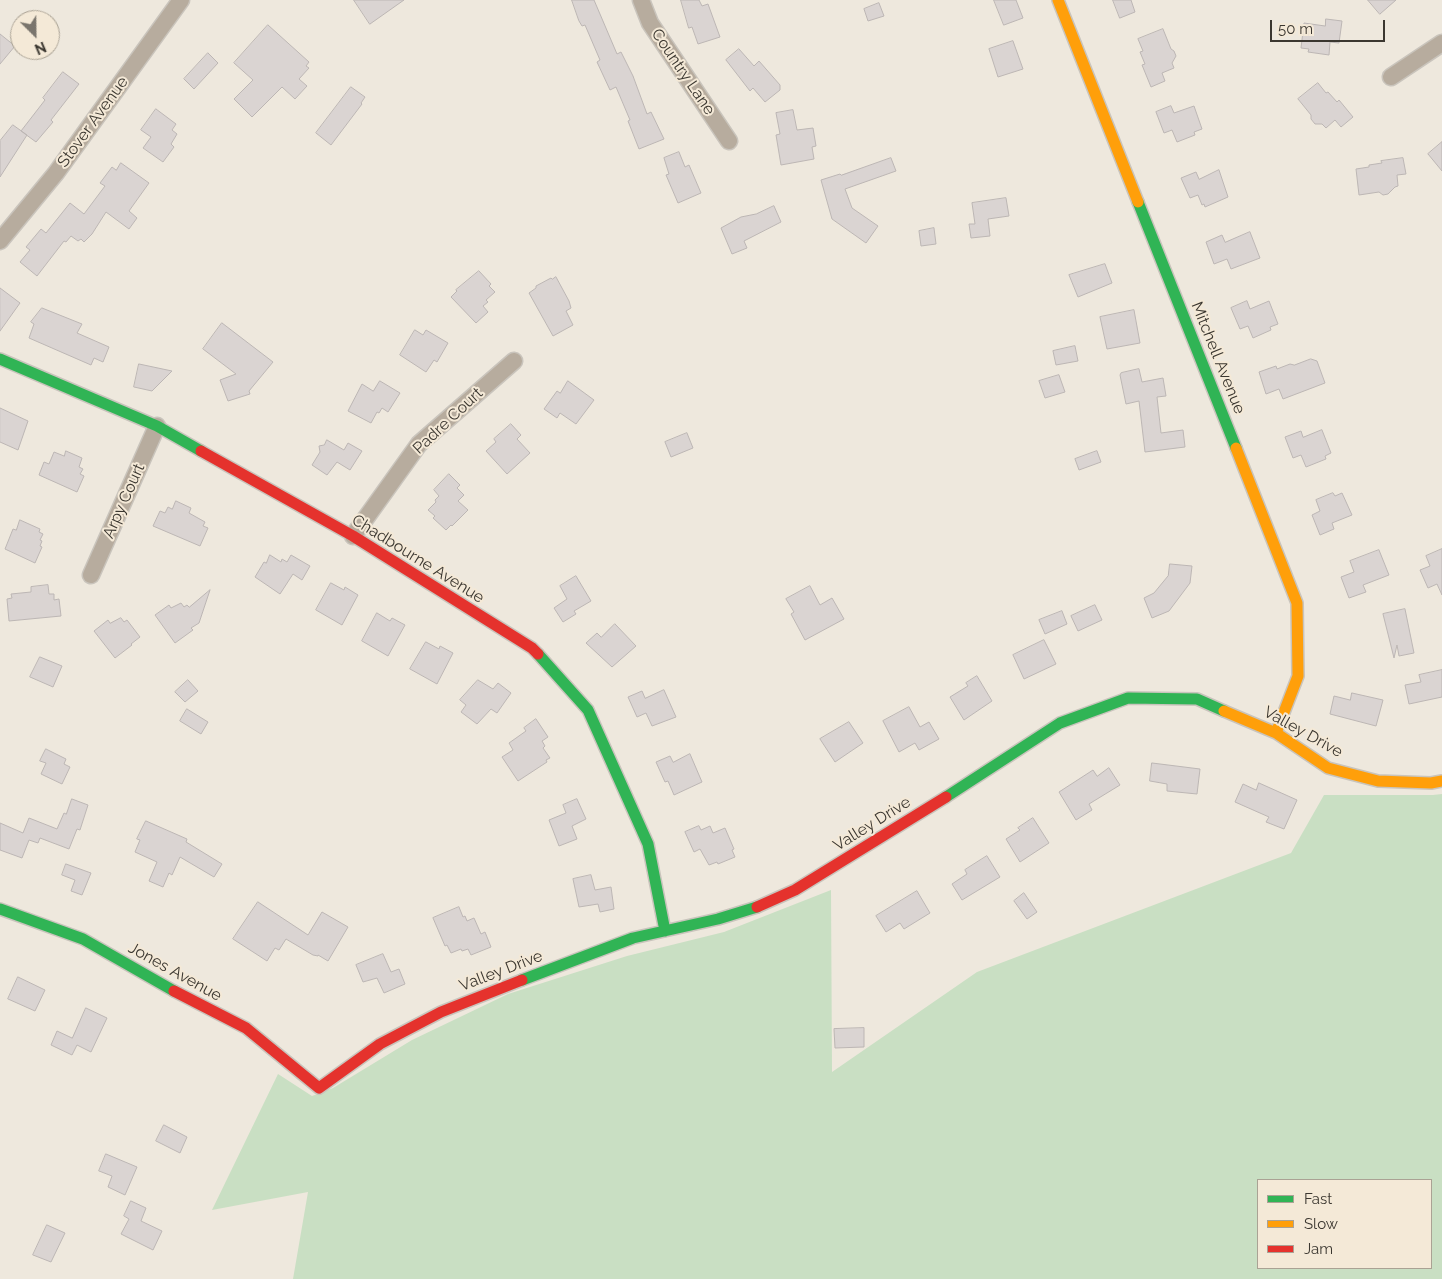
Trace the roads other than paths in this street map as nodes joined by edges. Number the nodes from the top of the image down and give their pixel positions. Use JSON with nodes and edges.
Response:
{"nodes":[{"id":1,"x":181,"y":0,"type":"edge"},
{"id":2,"x":641,"y":0,"type":"edge"},
{"id":3,"x":1058,"y":0,"type":"edge"},
{"id":4,"x":1442,"y":43,"type":"edge"},
{"id":5,"x":1390,"y":77,"type":"dead end"},
{"id":6,"x":729,"y":141,"type":"dead end"},
{"id":7,"x":0,"y":241,"type":"edge"},
{"id":8,"x":0,"y":359,"type":"edge"},
{"id":9,"x":514,"y":361,"type":"dead end"},
{"id":10,"x":157,"y":426,"type":"junction"},
{"id":11,"x":353,"y":536,"type":"junction"},
{"id":12,"x":91,"y":575,"type":"dead end"},
{"id":13,"x":1276,"y":733,"type":"junction"},
{"id":14,"x":1442,"y":781,"type":"edge"},
{"id":15,"x":0,"y":909,"type":"edge"},
{"id":16,"x":665,"y":931,"type":"junction"},
{"id":17,"x":319,"y":1088,"type":"joint"}],
"edges":[{"from":1,"to":7,"type":"street","name":"Stover Avenue"},
{"from":2,"to":6,"type":"street","name":"Country Lane"},
{"from":3,"to":13,"type":"street","name":"Mitchell Avenue"},
{"from":4,"to":5,"type":"street"},
{"from":8,"to":10,"type":"street","name":"Chadbourne Avenue"},
{"from":9,"to":11,"type":"street","name":"Padre Court"},
{"from":10,"to":11,"type":"street","name":"Chadbourne Avenue"},
{"from":10,"to":12,"type":"street","name":"Arpy Court"},
{"from":11,"to":16,"type":"street","name":"Chadbourne Avenue"},
{"from":13,"to":14,"type":"street","name":"Valley Drive"},
{"from":13,"to":16,"type":"street","name":"Valley Drive"},
{"from":15,"to":17,"type":"street","name":"Jones Avenue"},
{"from":16,"to":17,"type":"street","name":"Valley Drive"}]}
